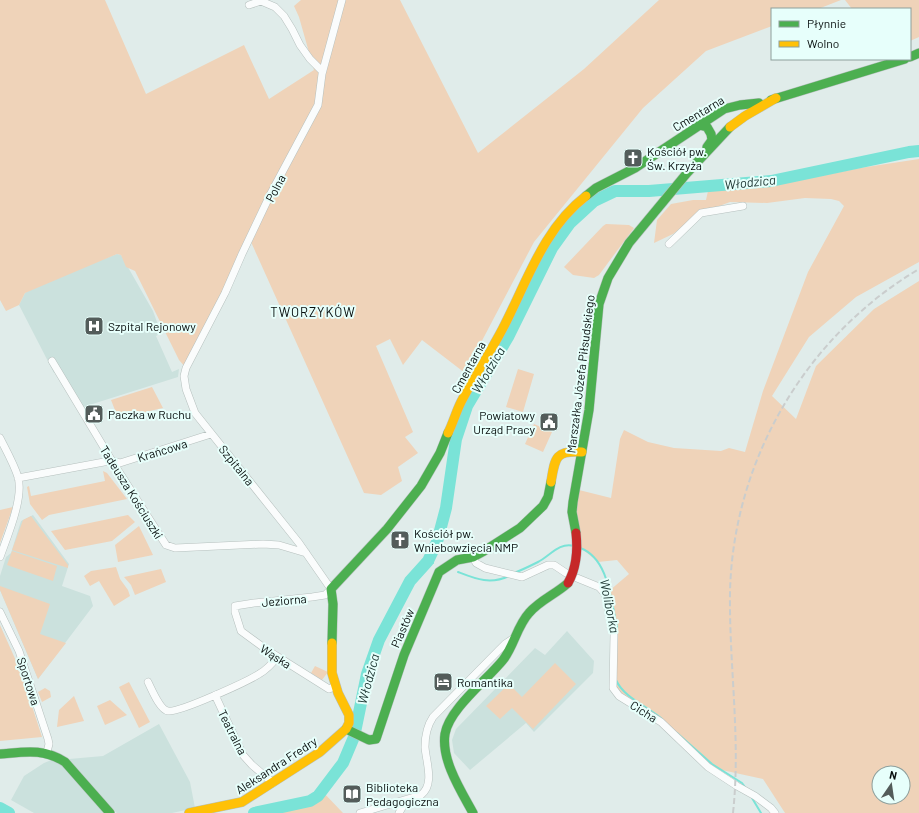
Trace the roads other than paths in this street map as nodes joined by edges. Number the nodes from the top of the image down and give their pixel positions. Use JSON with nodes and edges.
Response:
{"nodes":[{"id":1,"x":342,"y":0,"type":"edge"},
{"id":2,"x":249,"y":4,"type":"dead end"},
{"id":3,"x":902,"y":60,"type":"edge"},
{"id":4,"x":322,"y":71,"type":"junction"},
{"id":5,"x":776,"y":98,"type":"junction"},
{"id":6,"x":759,"y":103,"type":"junction"},
{"id":7,"x":699,"y":125,"type":"junction"},
{"id":8,"x":712,"y":137,"type":"junction"},
{"id":9,"x":698,"y":161,"type":"junction"},
{"id":10,"x":687,"y":173,"type":"junction"},
{"id":11,"x":743,"y":206,"type":"dead end"},
{"id":12,"x":669,"y":244,"type":"dead end"},
{"id":13,"x":52,"y":361,"type":"dead end"},
{"id":14,"x":186,"y":368,"type":"joint"},
{"id":15,"x":211,"y":434,"type":"junction"},
{"id":16,"x":0,"y":438,"type":"edge"},
{"id":17,"x":582,"y":452,"type":"junction"},
{"id":18,"x":112,"y":461,"type":"junction"},
{"id":19,"x":18,"y":478,"type":"junction"},
{"id":20,"x":306,"y":553,"type":"junction"},
{"id":21,"x":475,"y":556,"type":"junction"},
{"id":22,"x":0,"y":557,"type":"edge"},
{"id":23,"x":573,"y":580,"type":"junction"},
{"id":24,"x":331,"y":589,"type":"junction"},
{"id":25,"x":235,"y":606,"type":"joint"},
{"id":26,"x":0,"y":612,"type":"edge"},
{"id":27,"x":514,"y":638,"type":"junction"},
{"id":28,"x":277,"y":657,"type":"junction"},
{"id":29,"x":148,"y":682,"type":"dead end"},
{"id":30,"x":336,"y":686,"type":"junction"},
{"id":31,"x":215,"y":695,"type":"junction"},
{"id":32,"x":348,"y":730,"type":"junction"},
{"id":33,"x":47,"y":752,"type":"junction"},
{"id":34,"x":0,"y":754,"type":"edge"},
{"id":35,"x":273,"y":783,"type":"junction"},
{"id":36,"x":110,"y":813,"type":"edge"},
{"id":37,"x":189,"y":813,"type":"edge"},
{"id":38,"x":360,"y":813,"type":"edge"},
{"id":39,"x":473,"y":813,"type":"edge"},
{"id":40,"x":775,"y":813,"type":"edge"}],
"edges":[{"from":1,"to":4,"type":"street","name":"Polna"},
{"from":2,"to":4,"type":"street"},
{"from":3,"to":5,"type":"street"},
{"from":4,"to":14,"type":"street","name":"Polna"},
{"from":5,"to":6,"type":"street"},
{"from":5,"to":9,"type":"street"},
{"from":6,"to":7,"type":"street","name":"Cmentarna"},
{"from":6,"to":8,"type":"street"},
{"from":7,"to":8,"type":"street"},
{"from":7,"to":24,"type":"street","name":"Cmentarna"},
{"from":8,"to":9,"type":"street"},
{"from":8,"to":10,"type":"street"},
{"from":9,"to":10,"type":"street"},
{"from":10,"to":17,"type":"street","name":"Marszałka Józefa Piłsudskiego"},
{"from":11,"to":12,"type":"street"},
{"from":13,"to":18,"type":"street","name":"Tadeusza Kościuszki"},
{"from":14,"to":15,"type":"street","name":"Szpitalna"},
{"from":15,"to":18,"type":"street","name":"Krańcowa"},
{"from":15,"to":20,"type":"street","name":"Szpitalna"},
{"from":16,"to":19,"type":"street"},
{"from":17,"to":21,"type":"street"},
{"from":17,"to":23,"type":"street","name":"Marszałka Józefa Piłsudskiego","bridge":true},
{"from":18,"to":19,"type":"street","name":"Krańcowa"},
{"from":18,"to":20,"type":"street","name":"Tadeusza Kościuszki"},
{"from":19,"to":22,"type":"street"},
{"from":20,"to":24,"type":"street"},
{"from":21,"to":23,"type":"street","name":"Cicha"},
{"from":21,"to":32,"type":"street","name":"Piastów"},
{"from":23,"to":27,"type":"street"},
{"from":23,"to":40,"type":"street","name":"Cicha"},
{"from":24,"to":25,"type":"street","name":"Jeziorna"},
{"from":24,"to":30,"type":"street"},
{"from":25,"to":28,"type":"street","name":"Wąska"},
{"from":26,"to":33,"type":"street","name":"Sportowa"},
{"from":27,"to":38,"type":"street"},
{"from":27,"to":39,"type":"street"},
{"from":28,"to":30,"type":"street","name":"Wąska"},
{"from":28,"to":31,"type":"street","name":"Teatralna"},
{"from":29,"to":31,"type":"street","name":"Teatralna"},
{"from":30,"to":32,"type":"street"},
{"from":31,"to":35,"type":"street","name":"Teatralna"},
{"from":32,"to":35,"type":"street","name":"Aleksandra Fredry"},
{"from":33,"to":34,"type":"street"},
{"from":33,"to":36,"type":"street"},
{"from":35,"to":37,"type":"street","name":"Aleksandra Fredry"}]}
